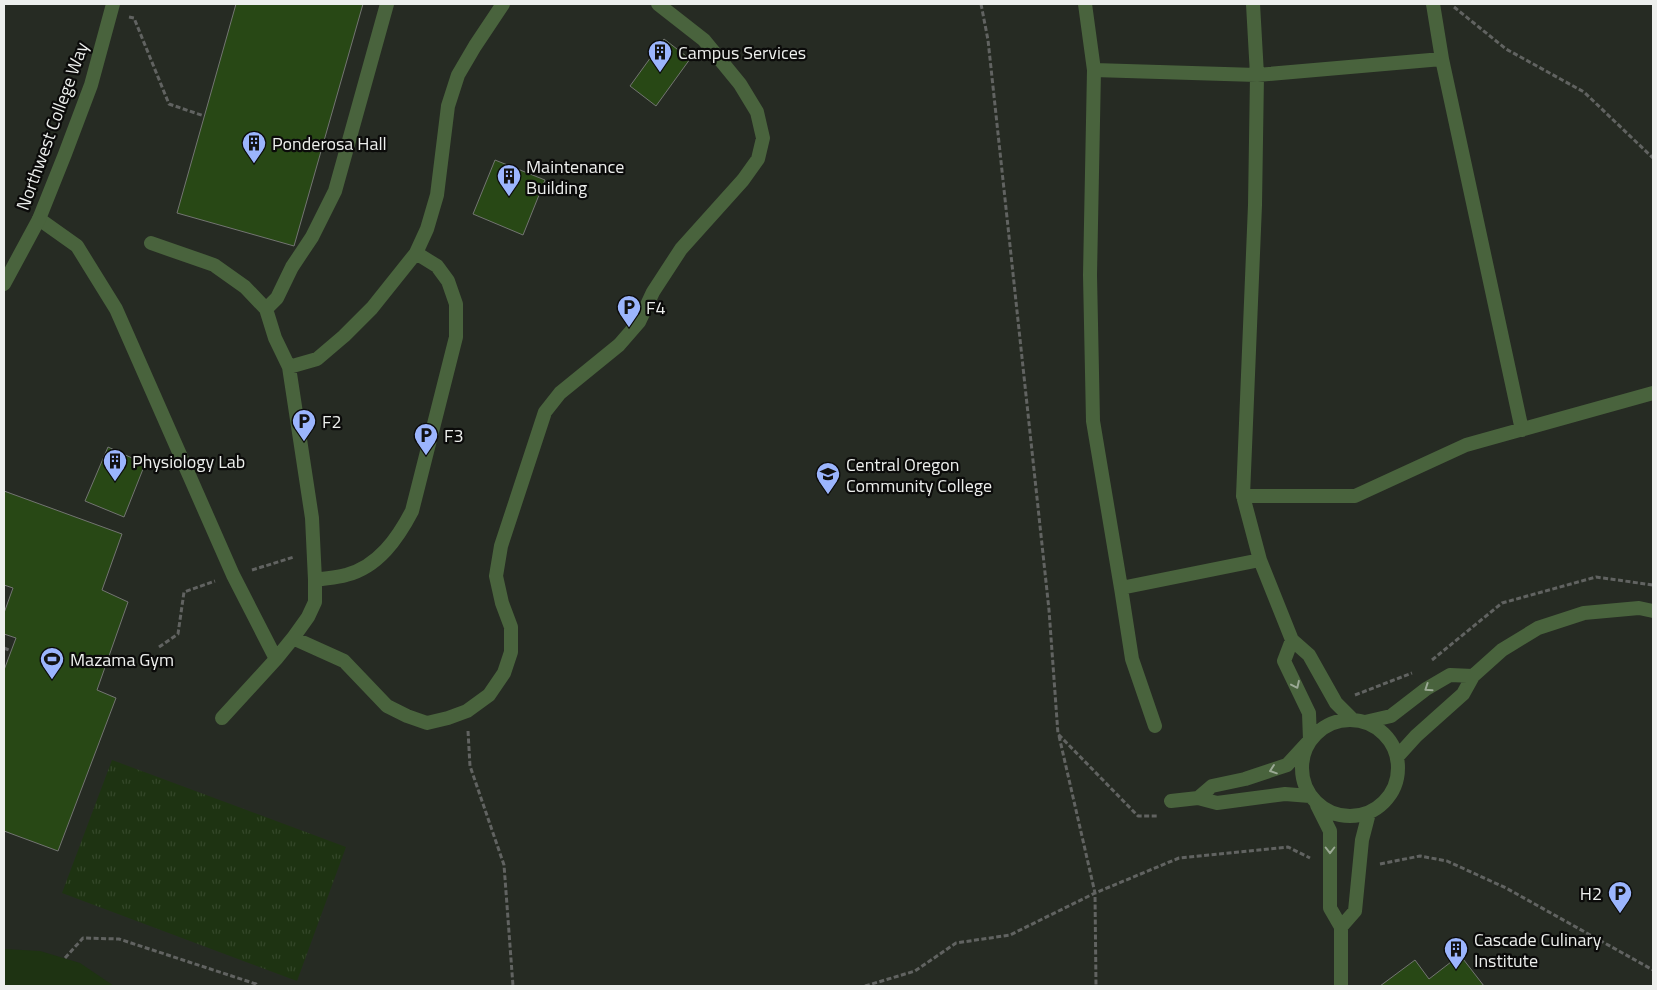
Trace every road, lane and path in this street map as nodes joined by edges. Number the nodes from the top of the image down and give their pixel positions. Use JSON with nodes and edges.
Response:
{"nodes":[{"id":1,"x":388,"y":4,"type":"edge"},
{"id":2,"x":503,"y":4,"type":"edge"},
{"id":3,"x":658,"y":4,"type":"edge"},
{"id":4,"x":981,"y":4,"type":"edge"},
{"id":5,"x":1085,"y":4,"type":"edge"},
{"id":6,"x":1253,"y":4,"type":"edge"},
{"id":7,"x":1433,"y":4,"type":"edge"},
{"id":8,"x":1449,"y":4,"type":"edge"},
{"id":9,"x":112,"y":8,"type":"edge"},
{"id":10,"x":1442,"y":59,"type":"junction"},
{"id":11,"x":1094,"y":70,"type":"junction"},
{"id":12,"x":1257,"y":75,"type":"junction"},
{"id":13,"x":204,"y":116,"type":"dead end"},
{"id":14,"x":1653,"y":158,"type":"edge"},
{"id":15,"x":39,"y":219,"type":"junction"},
{"id":16,"x":151,"y":243,"type":"dead end"},
{"id":17,"x":416,"y":253,"type":"junction"},
{"id":18,"x":4,"y":284,"type":"edge"},
{"id":19,"x":266,"y":309,"type":"junction"},
{"id":20,"x":290,"y":367,"type":"junction"},
{"id":21,"x":1653,"y":393,"type":"edge"},
{"id":22,"x":1522,"y":430,"type":"junction"},
{"id":23,"x":1243,"y":496,"type":"junction"},
{"id":24,"x":1260,"y":560,"type":"junction"},
{"id":25,"x":315,"y":580,"type":"junction"},
{"id":26,"x":1653,"y":585,"type":"edge"},
{"id":27,"x":1121,"y":588,"type":"junction"},
{"id":28,"x":1653,"y":611,"type":"edge"},
{"id":29,"x":293,"y":638,"type":"junction"},
{"id":30,"x":1292,"y":640,"type":"junction"},
{"id":31,"x":4,"y":648,"type":"edge"},
{"id":32,"x":11,"y":651,"type":"dead end"},
{"id":33,"x":276,"y":659,"type":"junction"},
{"id":34,"x":1427,"y":664,"type":"dead end"},
{"id":35,"x":1420,"y":670,"type":"dead end"},
{"id":36,"x":1473,"y":676,"type":"junction"},
{"id":37,"x":1336,"y":702,"type":"junction"},
{"id":38,"x":467,"y":710,"type":"junction"},
{"id":39,"x":222,"y":718,"type":"dead end"},
{"id":40,"x":1358,"y":721,"type":"junction"},
{"id":41,"x":1155,"y":726,"type":"dead end"},
{"id":42,"x":1058,"y":734,"type":"junction"},
{"id":43,"x":1310,"y":740,"type":"junction"},
{"id":44,"x":1397,"y":757,"type":"junction"},
{"id":45,"x":1198,"y":798,"type":"junction"},
{"id":46,"x":1314,"y":800,"type":"junction"},
{"id":47,"x":1171,"y":801,"type":"dead end"},
{"id":48,"x":1369,"y":813,"type":"junction"},
{"id":49,"x":1168,"y":817,"type":"dead end"},
{"id":50,"x":1330,"y":864,"type":"junction"},
{"id":51,"x":1360,"y":865,"type":"junction"},
{"id":52,"x":1095,"y":893,"type":"junction"},
{"id":53,"x":1341,"y":927,"type":"junction"},
{"id":54,"x":65,"y":958,"type":"dead end"},
{"id":55,"x":1653,"y":970,"type":"edge"},
{"id":56,"x":257,"y":986,"type":"edge"},
{"id":57,"x":513,"y":986,"type":"edge"},
{"id":58,"x":865,"y":986,"type":"edge"},
{"id":59,"x":1096,"y":986,"type":"edge"},
{"id":60,"x":1341,"y":986,"type":"edge"}],
"edges":[{"from":1,"to":19,"type":"street"},
{"from":2,"to":17,"type":"street"},
{"from":3,"to":38,"type":"street"},
{"from":4,"to":42,"type":"path"},
{"from":5,"to":11,"type":"street"},
{"from":6,"to":12,"type":"street"},
{"from":7,"to":10,"type":"street"},
{"from":8,"to":14,"type":"path"},
{"from":9,"to":13,"type":"path"},
{"from":9,"to":15,"type":"street","name":"Northwest College Way"},
{"from":10,"to":12,"type":"street"},
{"from":10,"to":22,"type":"street"},
{"from":11,"to":12,"type":"street"},
{"from":11,"to":27,"type":"street"},
{"from":12,"to":23,"type":"street"},
{"from":15,"to":18,"type":"street","name":"Northwest College Way"},
{"from":15,"to":33,"type":"street"},
{"from":16,"to":19,"type":"street"},
{"from":17,"to":20,"type":"street"},
{"from":17,"to":25,"type":"street"},
{"from":19,"to":20,"type":"street"},
{"from":20,"to":25,"type":"street"},
{"from":21,"to":22,"type":"street"},
{"from":22,"to":23,"type":"street"},
{"from":23,"to":24,"type":"street"},
{"from":24,"to":27,"type":"street"},
{"from":24,"to":30,"type":"street"},
{"from":25,"to":29,"type":"street"},
{"from":26,"to":34,"type":"path"},
{"from":27,"to":41,"type":"street"},
{"from":28,"to":36,"type":"street"},
{"from":29,"to":33,"type":"street"},
{"from":29,"to":38,"type":"street"},
{"from":30,"to":37,"type":"street"},
{"from":30,"to":43,"type":"street","one_way":true},
{"from":31,"to":32,"type":"path"},
{"from":33,"to":39,"type":"street"},
{"from":35,"to":37,"type":"path"},
{"from":36,"to":40,"type":"street","one_way":true},
{"from":36,"to":44,"type":"street"},
{"from":37,"to":40,"type":"street"},
{"from":38,"to":57,"type":"path"},
{"from":40,"to":43,"type":"street"},
{"from":40,"to":44,"type":"street"},
{"from":42,"to":49,"type":"path"},
{"from":42,"to":52,"type":"path"},
{"from":43,"to":45,"type":"street","one_way":true},
{"from":43,"to":46,"type":"street"},
{"from":44,"to":48,"type":"street"},
{"from":45,"to":46,"type":"street"},
{"from":45,"to":47,"type":"street"},
{"from":46,"to":48,"type":"street"},
{"from":46,"to":50,"type":"street","one_way":true},
{"from":48,"to":51,"type":"street"},
{"from":50,"to":52,"type":"path"},
{"from":50,"to":53,"type":"street"},
{"from":51,"to":53,"type":"street"},
{"from":51,"to":55,"type":"path"},
{"from":52,"to":58,"type":"path"},
{"from":52,"to":59,"type":"path"},
{"from":53,"to":60,"type":"street"},
{"from":54,"to":56,"type":"path"}]}
